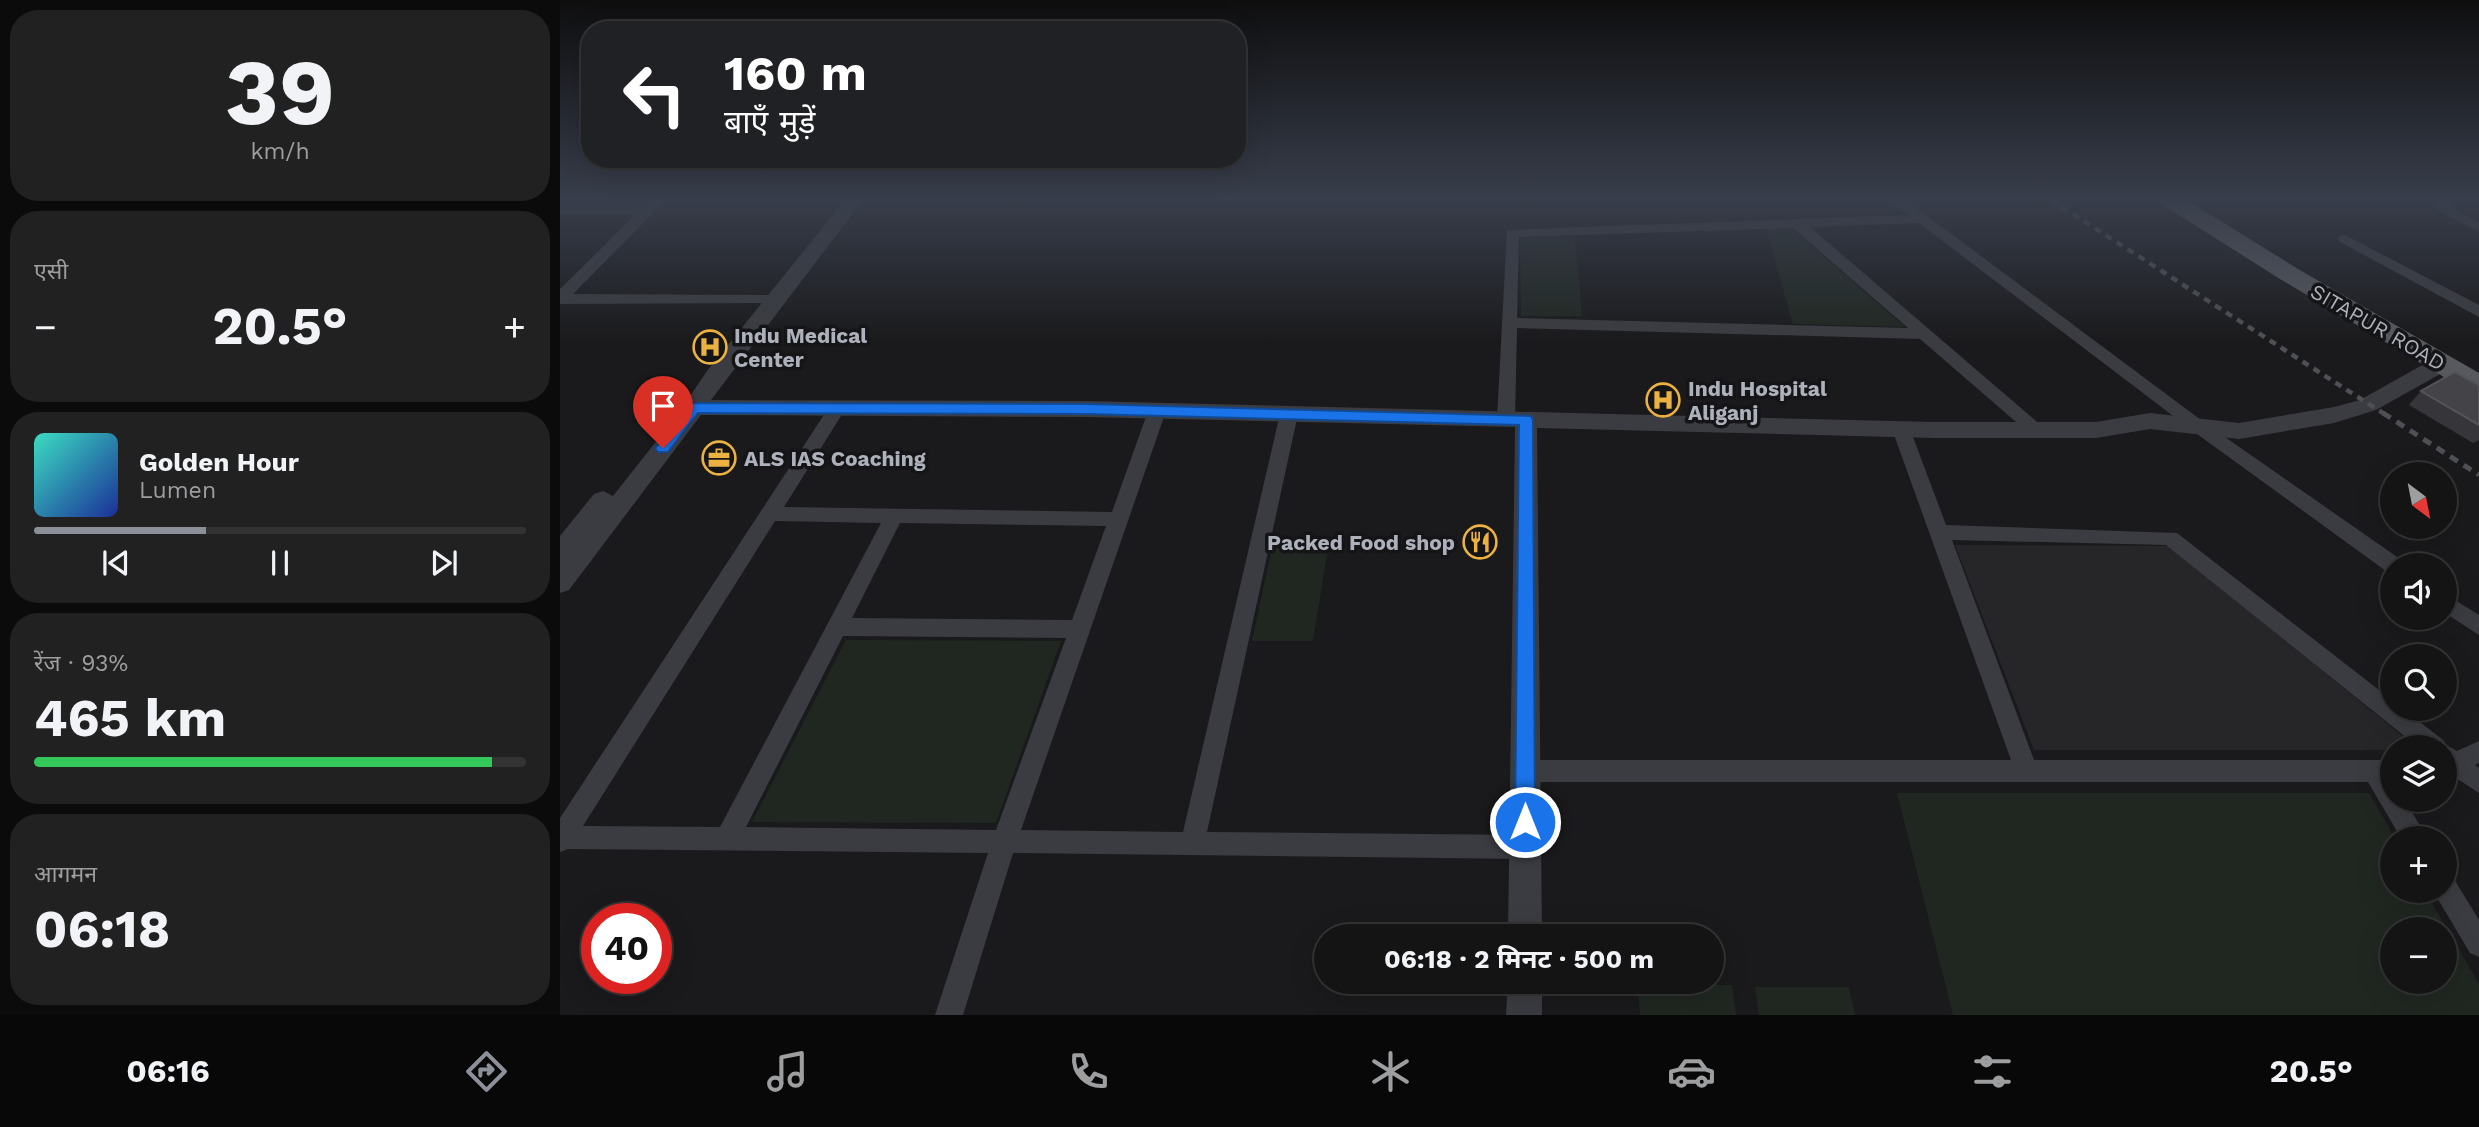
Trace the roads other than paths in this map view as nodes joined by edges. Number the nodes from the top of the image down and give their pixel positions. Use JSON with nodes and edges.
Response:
{"nodes":[{"id":1,"x":611,"y":247,"type":"edge"},
{"id":2,"x":806,"y":247,"type":"edge"},
{"id":3,"x":813,"y":247,"type":"edge"},
{"id":4,"x":1512,"y":247,"type":"edge"},
{"id":5,"x":1824,"y":247,"type":"edge"},
{"id":6,"x":1961,"y":247,"type":"edge"},
{"id":7,"x":2247,"y":247,"type":"edge"},
{"id":8,"x":2272,"y":247,"type":"edge"},
{"id":9,"x":2360,"y":247,"type":"edge"},
{"id":10,"x":560,"y":298,"type":"edge"},
{"id":11,"x":768,"y":300,"type":"junction"},
{"id":12,"x":2479,"y":312,"type":"edge"},
{"id":13,"x":1509,"y":323,"type":"junction"},
{"id":14,"x":1924,"y":334,"type":"junction"},
{"id":15,"x":2441,"y":364,"type":"junction"},
{"id":16,"x":2479,"y":365,"type":"edge"},
{"id":17,"x":2479,"y":385,"type":"edge"},
{"id":18,"x":684,"y":407,"type":"junction"},
{"id":19,"x":837,"y":408,"type":"junction"},
{"id":20,"x":1157,"y":411,"type":"junction"},
{"id":21,"x":1289,"y":414,"type":"junction"},
{"id":22,"x":1516,"y":420,"type":"junction"},
{"id":23,"x":2199,"y":427,"type":"junction"},
{"id":24,"x":1901,"y":429,"type":"junction"},
{"id":25,"x":2036,"y":430,"type":"junction"},
{"id":26,"x":769,"y":514,"type":"junction"},
{"id":27,"x":894,"y":516,"type":"junction"},
{"id":28,"x":1118,"y":519,"type":"junction"},
{"id":29,"x":1939,"y":532,"type":"junction"},
{"id":30,"x":586,"y":549,"type":"junction"},
{"id":31,"x":561,"y":552,"type":"edge"},
{"id":32,"x":2380,"y":556,"type":"edge"},
{"id":33,"x":560,"y":583,"type":"edge"},
{"id":34,"x":2457,"y":610,"type":"edge"},
{"id":35,"x":2479,"y":626,"type":"edge"},
{"id":36,"x":837,"y":627,"type":"junction"},
{"id":37,"x":1079,"y":629,"type":"junction"},
{"id":38,"x":2420,"y":735,"type":"edge"},
{"id":39,"x":2479,"y":751,"type":"edge"},
{"id":40,"x":2457,"y":759,"type":"edge"},
{"id":41,"x":2457,"y":768,"type":"edge"},
{"id":42,"x":1525,"y":771,"type":"junction"},
{"id":43,"x":2380,"y":771,"type":"edge"},
{"id":44,"x":2027,"y":772,"type":"junction"},
{"id":45,"x":2479,"y":782,"type":"edge"},
{"id":46,"x":561,"y":838,"type":"edge"},
{"id":47,"x":727,"y":839,"type":"junction"},
{"id":48,"x":1004,"y":842,"type":"junction"},
{"id":49,"x":1192,"y":844,"type":"junction"},
{"id":50,"x":1525,"y":847,"type":"junction"},
{"id":51,"x":2454,"y":903,"type":"edge"},
{"id":52,"x":1525,"y":924,"type":"edge"},
{"id":53,"x":2479,"y":944,"type":"edge"},
{"id":54,"x":1524,"y":994,"type":"edge"},
{"id":55,"x":949,"y":1015,"type":"edge"},
{"id":56,"x":1524,"y":1015,"type":"edge"}],
"edges":[{"from":1,"to":10,"type":"street"},
{"from":2,"to":11,"type":"street"},
{"from":3,"to":11,"type":"street"},
{"from":4,"to":13,"type":"street"},
{"from":5,"to":14,"type":"street"},
{"from":6,"to":23,"type":"street"},
{"from":7,"to":15,"type":"main road","name":"SITAPUR ROAD"},
{"from":8,"to":16,"type":"main road","name":"SITAPUR ROAD"},
{"from":9,"to":12,"type":"street"},
{"from":10,"to":11,"type":"street"},
{"from":11,"to":18,"type":"street"},
{"from":13,"to":14,"type":"street"},
{"from":13,"to":22,"type":"street"},
{"from":14,"to":25,"type":"street"},
{"from":15,"to":17,"type":"main road","name":"SITAPUR ROAD"},
{"from":15,"to":23,"type":"street"},
{"from":18,"to":19,"type":"street"},
{"from":18,"to":30,"type":"street"},
{"from":18,"to":31,"type":"street"},
{"from":19,"to":20,"type":"street"},
{"from":19,"to":26,"type":"street"},
{"from":20,"to":21,"type":"street"},
{"from":20,"to":28,"type":"street"},
{"from":21,"to":22,"type":"street"},
{"from":21,"to":49,"type":"street"},
{"from":22,"to":24,"type":"street"},
{"from":22,"to":42,"type":"street"},
{"from":23,"to":25,"type":"street"},
{"from":23,"to":32,"type":"street"},
{"from":24,"to":25,"type":"street"},
{"from":24,"to":29,"type":"street"},
{"from":26,"to":27,"type":"street"},
{"from":26,"to":46,"type":"street"},
{"from":27,"to":28,"type":"street"},
{"from":27,"to":36,"type":"street"},
{"from":28,"to":37,"type":"street"},
{"from":29,"to":38,"type":"street"},
{"from":29,"to":44,"type":"street"},
{"from":30,"to":31,"type":"street"},
{"from":30,"to":33,"type":"street"},
{"from":34,"to":35,"type":"street"},
{"from":36,"to":37,"type":"street"},
{"from":36,"to":47,"type":"street"},
{"from":37,"to":48,"type":"street"},
{"from":39,"to":40,"type":"street"},
{"from":41,"to":45,"type":"street"},
{"from":42,"to":44,"type":"street"},
{"from":42,"to":50,"type":"street"},
{"from":43,"to":44,"type":"street"},
{"from":46,"to":47,"type":"street"},
{"from":47,"to":48,"type":"street"},
{"from":48,"to":49,"type":"street"},
{"from":48,"to":55,"type":"street"},
{"from":49,"to":50,"type":"street"},
{"from":50,"to":52,"type":"street"},
{"from":51,"to":53,"type":"street"},
{"from":54,"to":56,"type":"street"}]}
